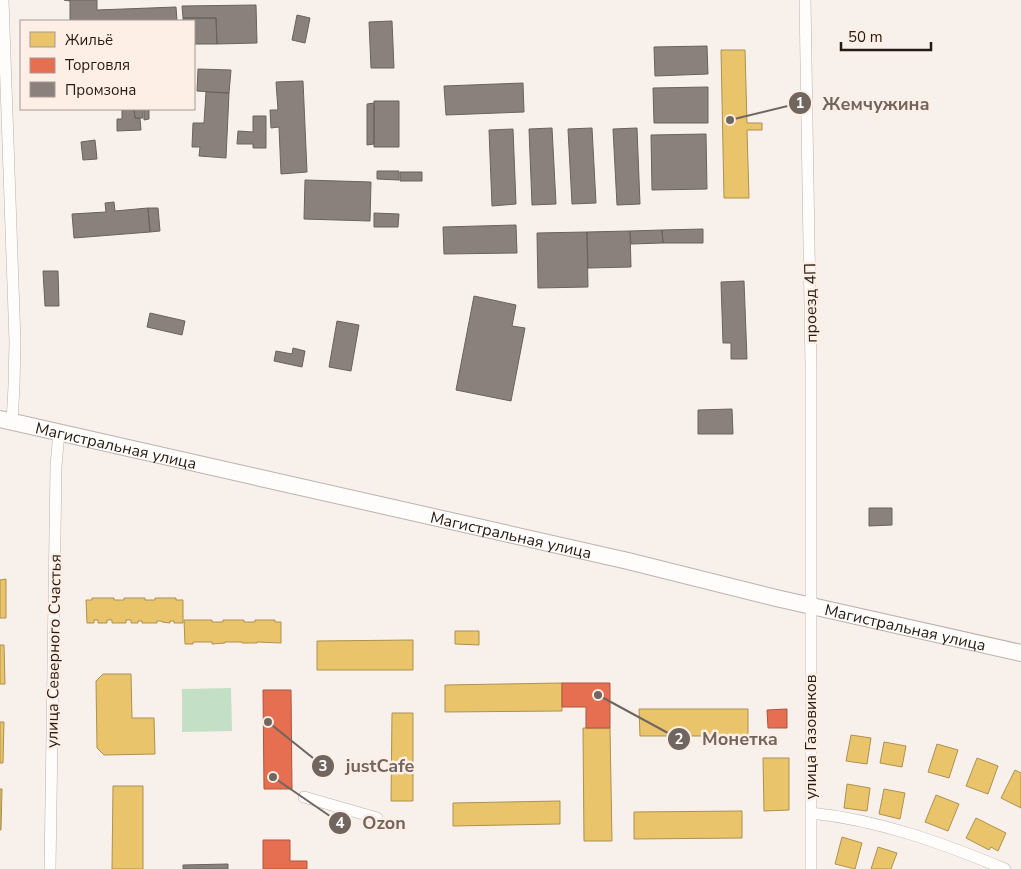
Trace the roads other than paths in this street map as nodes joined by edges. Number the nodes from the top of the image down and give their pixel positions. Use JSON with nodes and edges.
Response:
{"nodes":[{"id":1,"x":4,"y":0,"type":"edge"},
{"id":2,"x":806,"y":0,"type":"edge"},
{"id":3,"x":6,"y":420,"type":"edge"},
{"id":4,"x":59,"y":432,"type":"junction"},
{"id":5,"x":810,"y":605,"type":"junction"},
{"id":6,"x":1021,"y":653,"type":"edge"},
{"id":7,"x":304,"y":797,"type":"dead end"},
{"id":8,"x":811,"y":813,"type":"junction"},
{"id":9,"x":376,"y":818,"type":"dead end"},
{"id":10,"x":50,"y":869,"type":"edge"},
{"id":11,"x":811,"y":869,"type":"edge"},
{"id":12,"x":1005,"y":869,"type":"edge"}],
"edges":[{"from":1,"to":3,"type":"street"},
{"from":2,"to":5,"type":"street","name":"проезд 4П"},
{"from":3,"to":4,"type":"main road","name":"Магистральная улица"},
{"from":4,"to":5,"type":"main road","name":"Магистральная улица"},
{"from":4,"to":10,"type":"street","name":"улица Северного Счастья"},
{"from":5,"to":6,"type":"main road","name":"Магистральная улица"},
{"from":5,"to":8,"type":"street","name":"улица Газовиков"},
{"from":7,"to":9,"type":"street"},
{"from":8,"to":11,"type":"street","name":"улица Газовиков"},
{"from":8,"to":12,"type":"street"}]}
